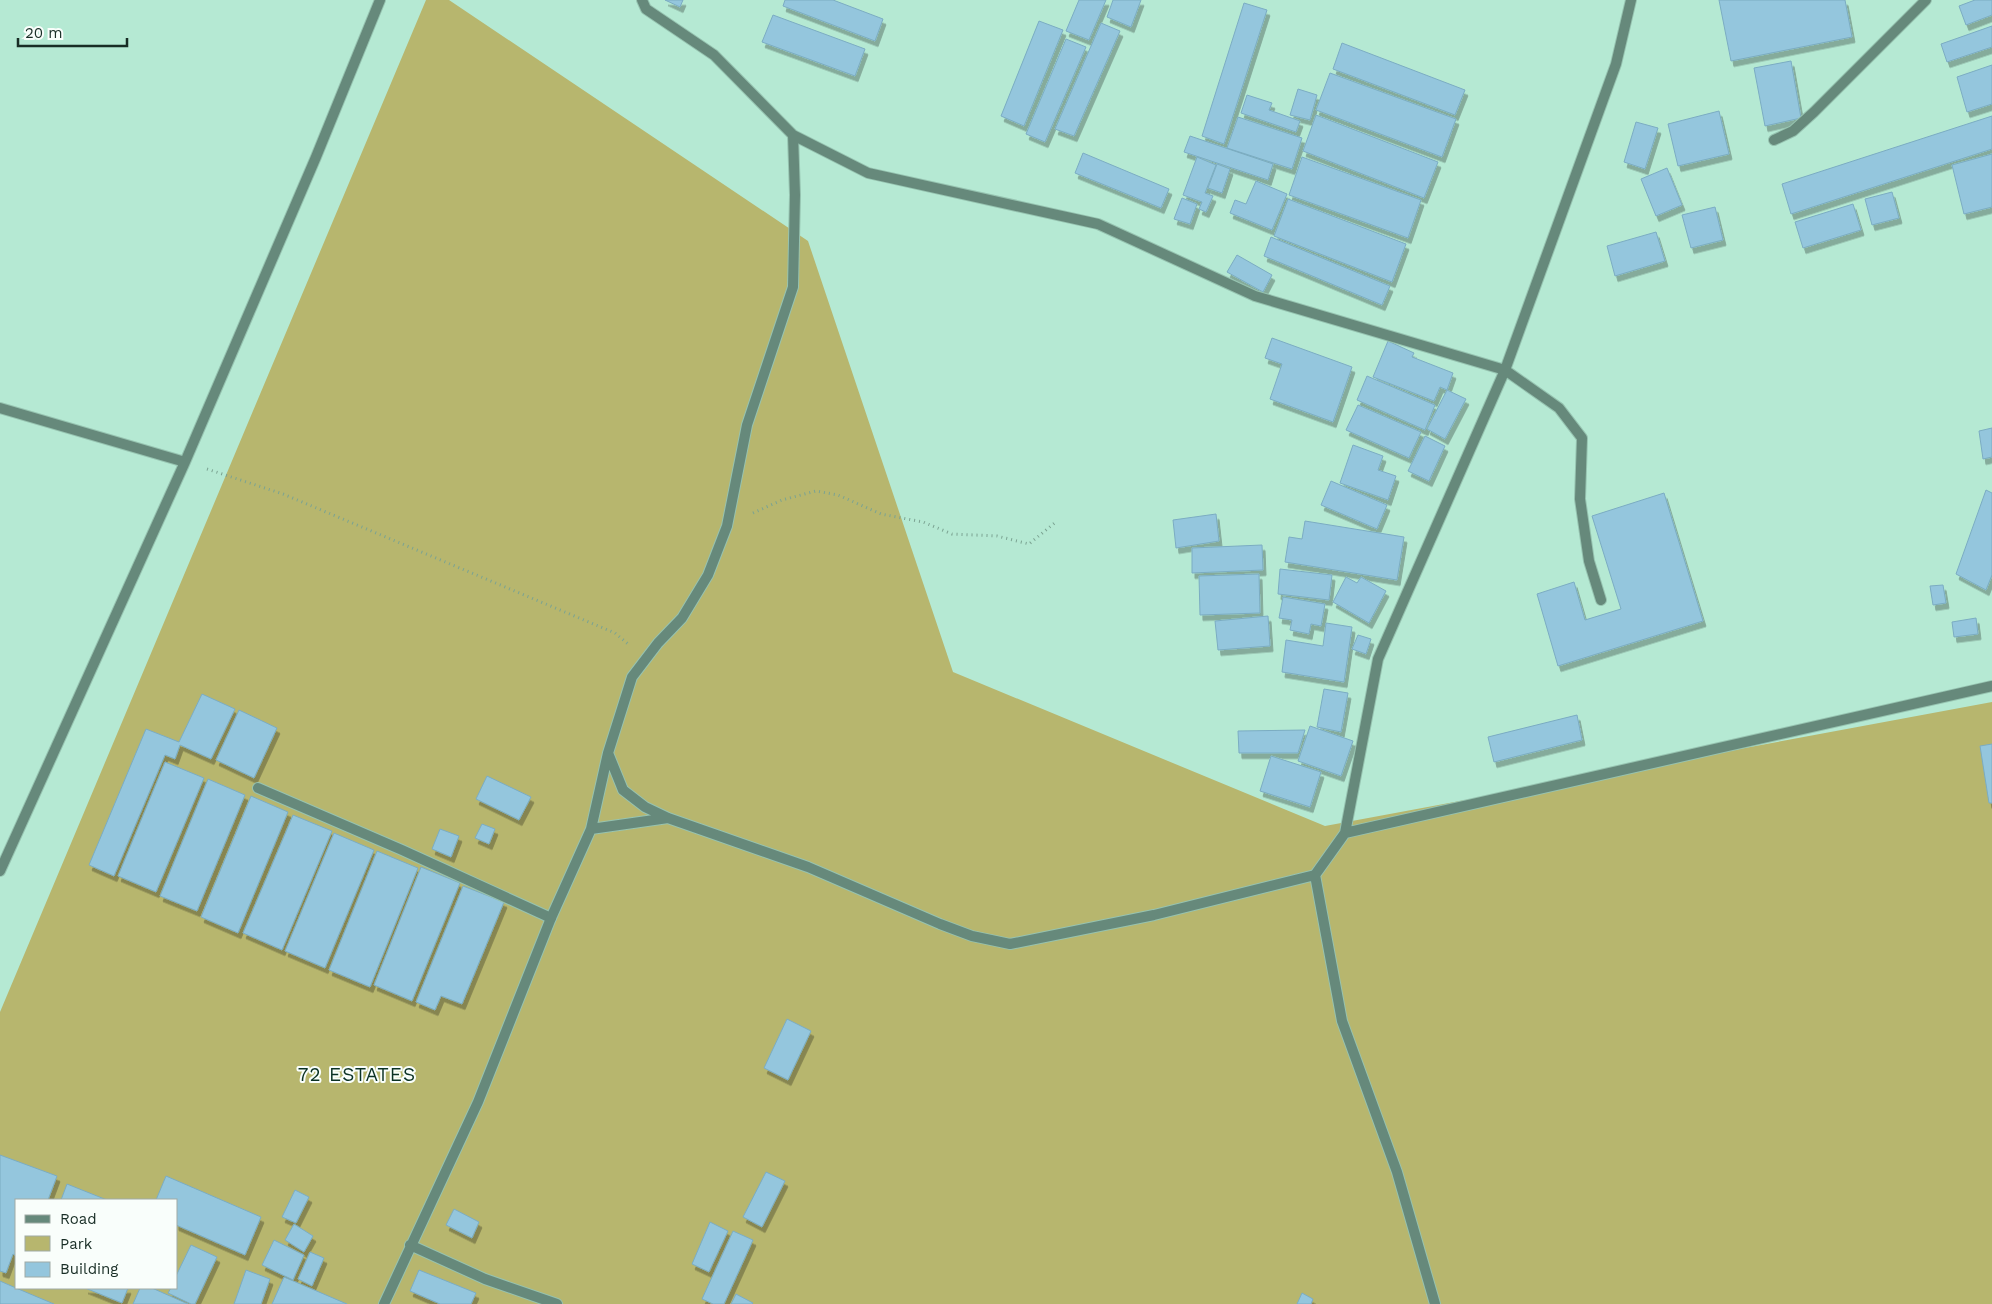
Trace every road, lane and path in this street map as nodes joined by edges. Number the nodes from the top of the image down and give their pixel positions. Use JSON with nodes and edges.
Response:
{"nodes":[{"id":1,"x":380,"y":0,"type":"edge"},
{"id":2,"x":642,"y":0,"type":"edge"},
{"id":3,"x":1631,"y":0,"type":"edge"},
{"id":4,"x":1926,"y":0,"type":"edge"},
{"id":5,"x":793,"y":134,"type":"junction"},
{"id":6,"x":1774,"y":140,"type":"dead end"},
{"id":7,"x":1506,"y":370,"type":"junction"},
{"id":8,"x":0,"y":408,"type":"edge"},
{"id":9,"x":185,"y":462,"type":"junction"},
{"id":10,"x":1057,"y":521,"type":"dead end"},
{"id":11,"x":727,"y":526,"type":"junction"},
{"id":12,"x":1601,"y":600,"type":"dead end"},
{"id":13,"x":647,"y":658,"type":"junction"},
{"id":14,"x":1992,"y":686,"type":"edge"},
{"id":15,"x":608,"y":753,"type":"junction"},
{"id":16,"x":258,"y":788,"type":"dead end"},
{"id":17,"x":668,"y":818,"type":"junction"},
{"id":18,"x":591,"y":829,"type":"junction"},
{"id":19,"x":1345,"y":833,"type":"junction"},
{"id":20,"x":0,"y":871,"type":"edge"},
{"id":21,"x":1315,"y":875,"type":"junction"},
{"id":22,"x":551,"y":918,"type":"junction"},
{"id":23,"x":410,"y":1245,"type":"junction"},
{"id":24,"x":384,"y":1304,"type":"edge"},
{"id":25,"x":557,"y":1304,"type":"edge"},
{"id":26,"x":1435,"y":1304,"type":"edge"}],
"edges":[{"from":1,"to":9,"type":"street"},
{"from":2,"to":5,"type":"street"},
{"from":3,"to":7,"type":"street"},
{"from":4,"to":6,"type":"street"},
{"from":5,"to":7,"type":"street"},
{"from":5,"to":11,"type":"street"},
{"from":7,"to":12,"type":"street"},
{"from":7,"to":19,"type":"street"},
{"from":8,"to":9,"type":"street"},
{"from":9,"to":13,"type":"path"},
{"from":9,"to":20,"type":"street"},
{"from":10,"to":11,"type":"path"},
{"from":11,"to":13,"type":"street"},
{"from":13,"to":15,"type":"street"},
{"from":14,"to":19,"type":"street"},
{"from":15,"to":17,"type":"street"},
{"from":15,"to":18,"type":"street"},
{"from":16,"to":22,"type":"street"},
{"from":17,"to":18,"type":"street"},
{"from":17,"to":21,"type":"street"},
{"from":18,"to":22,"type":"street"},
{"from":19,"to":21,"type":"street"},
{"from":21,"to":26,"type":"street"},
{"from":22,"to":23,"type":"street"},
{"from":23,"to":24,"type":"street"},
{"from":23,"to":25,"type":"street"}]}
